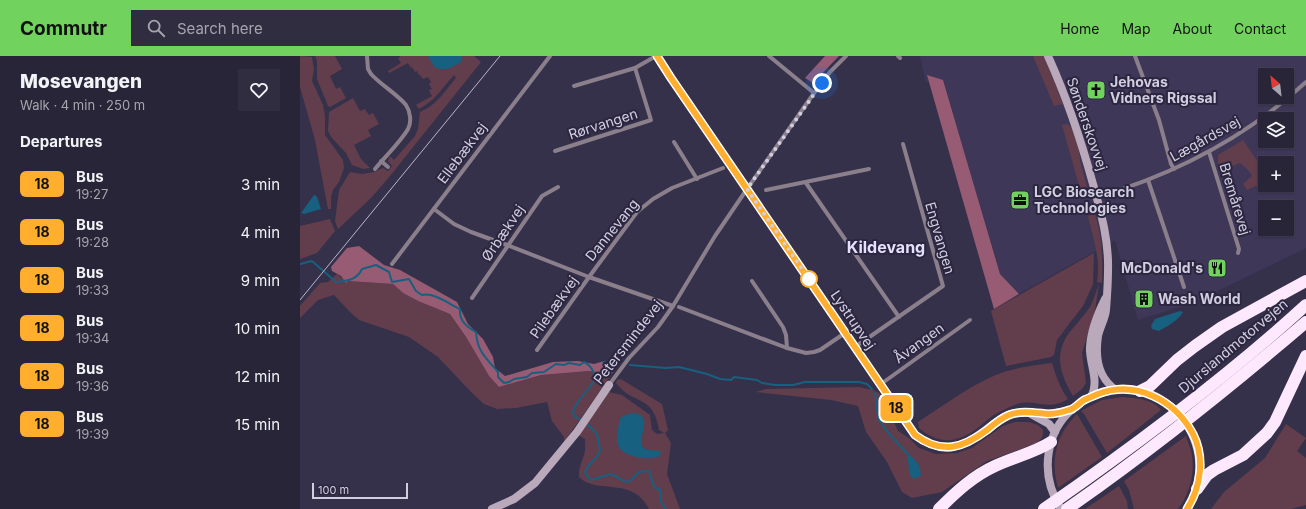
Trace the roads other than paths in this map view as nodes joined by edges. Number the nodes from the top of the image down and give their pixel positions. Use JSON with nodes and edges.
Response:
{"nodes":[{"id":1,"x":367,"y":56,"type":"edge"},
{"id":2,"x":550,"y":56,"type":"edge"},
{"id":3,"x":656,"y":56,"type":"edge"},
{"id":4,"x":769,"y":56,"type":"edge"},
{"id":5,"x":846,"y":56,"type":"edge"},
{"id":6,"x":1048,"y":56,"type":"edge"},
{"id":7,"x":1135,"y":56,"type":"edge"},
{"id":8,"x":635,"y":68,"type":"junction"},
{"id":9,"x":1306,"y":82,"type":"edge"},
{"id":10,"x":574,"y":86,"type":"dead end"},
{"id":11,"x":814,"y":93,"type":"junction"},
{"id":12,"x":674,"y":142,"type":"dead end"},
{"id":13,"x":903,"y":144,"type":"dead end"},
{"id":14,"x":555,"y":151,"type":"dead end"},
{"id":15,"x":1209,"y":152,"type":"junction"},
{"id":16,"x":381,"y":161,"type":"junction"},
{"id":17,"x":388,"y":167,"type":"dead end"},
{"id":18,"x":723,"y":168,"type":"dead end"},
{"id":19,"x":375,"y":169,"type":"dead end"},
{"id":20,"x":869,"y":169,"type":"dead end"},
{"id":21,"x":1174,"y":169,"type":"junction"},
{"id":22,"x":697,"y":179,"type":"junction"},
{"id":23,"x":1148,"y":180,"type":"junction"},
{"id":24,"x":806,"y":183,"type":"junction"},
{"id":25,"x":558,"y":187,"type":"dead end"},
{"id":26,"x":747,"y":189,"type":"junction"},
{"id":27,"x":766,"y":190,"type":"dead end"},
{"id":28,"x":1097,"y":197,"type":"junction"},
{"id":29,"x":434,"y":209,"type":"junction"},
{"id":30,"x":507,"y":244,"type":"junction"},
{"id":31,"x":1238,"y":253,"type":"dead end"},
{"id":32,"x":392,"y":264,"type":"dead end"},
{"id":33,"x":589,"y":277,"type":"junction"},
{"id":34,"x":752,"y":281,"type":"dead end"},
{"id":35,"x":1306,"y":281,"type":"edge"},
{"id":36,"x":1184,"y":287,"type":"dead end"},
{"id":37,"x":1106,"y":296,"type":"junction"},
{"id":38,"x":472,"y":298,"type":"dead end"},
{"id":39,"x":1306,"y":305,"type":"edge"},
{"id":40,"x":673,"y":306,"type":"junction"},
{"id":41,"x":679,"y":307,"type":"dead end"},
{"id":42,"x":899,"y":317,"type":"junction"},
{"id":43,"x":970,"y":320,"type":"dead end"},
{"id":44,"x":1306,"y":322,"type":"edge"},
{"id":45,"x":846,"y":333,"type":"junction"},
{"id":46,"x":855,"y":347,"type":"junction"},
{"id":47,"x":787,"y":348,"type":"junction"},
{"id":48,"x":538,"y":350,"type":"dead end"},
{"id":49,"x":1306,"y":356,"type":"edge"},
{"id":50,"x":881,"y":384,"type":"junction"},
{"id":51,"x":609,"y":385,"type":"joint"},
{"id":52,"x":1116,"y":390,"type":"junction"},
{"id":53,"x":1140,"y":392,"type":"junction"},
{"id":54,"x":1091,"y":397,"type":"junction"},
{"id":55,"x":1072,"y":410,"type":"junction"},
{"id":56,"x":1028,"y":413,"type":"junction"},
{"id":57,"x":1053,"y":437,"type":"junction"},
{"id":58,"x":1197,"y":489,"type":"junction"},
{"id":59,"x":492,"y":509,"type":"edge"},
{"id":60,"x":939,"y":509,"type":"edge"},
{"id":61,"x":1044,"y":509,"type":"edge"},
{"id":62,"x":1061,"y":509,"type":"edge"},
{"id":63,"x":1067,"y":509,"type":"edge"},
{"id":64,"x":1187,"y":509,"type":"edge"}],
"edges":[{"from":1,"to":16,"type":"street"},
{"from":2,"to":29,"type":"street","name":"Ellebækvej"},
{"from":3,"to":8,"type":"street"},
{"from":3,"to":26,"type":"street","name":"Lystrupvej"},
{"from":4,"to":11,"type":"street"},
{"from":5,"to":11,"type":"street","name":"Petersmindevej"},
{"from":6,"to":28,"type":"street","name":"Sønderskovvej"},
{"from":7,"to":21,"type":"street"},
{"from":8,"to":10,"type":"street"},
{"from":8,"to":14,"type":"street","name":"Rørvangen"},
{"from":9,"to":15,"type":"street","name":"Lægårdsvej"},
{"from":11,"to":26,"type":"street","name":"Petersmindevej"},
{"from":12,"to":22,"type":"street"},
{"from":13,"to":42,"type":"street","name":"Engvangen"},
{"from":15,"to":21,"type":"street","name":"Lægårdsvej"},
{"from":15,"to":31,"type":"street","name":"Bremårevej"},
{"from":16,"to":17,"type":"street"},
{"from":16,"to":19,"type":"street"},
{"from":18,"to":22,"type":"street","name":"Dannevang"},
{"from":20,"to":24,"type":"street"},
{"from":21,"to":23,"type":"street","name":"Lægårdsvej"},
{"from":22,"to":33,"type":"street","name":"Dannevang"},
{"from":23,"to":28,"type":"street","name":"Lægårdsvej"},
{"from":23,"to":36,"type":"street"},
{"from":24,"to":27,"type":"street"},
{"from":24,"to":42,"type":"street"},
{"from":25,"to":30,"type":"street","name":"Ørbækvej"},
{"from":26,"to":40,"type":"street","name":"Petersmindevej"},
{"from":26,"to":45,"type":"street","name":"Lystrupvej"},
{"from":28,"to":37,"type":"street","name":"Sønderskovvej"},
{"from":29,"to":30,"type":"street"},
{"from":29,"to":32,"type":"street","name":"Ellebækvej"},
{"from":30,"to":33,"type":"street"},
{"from":30,"to":38,"type":"street","name":"Ørbækvej"},
{"from":33,"to":40,"type":"street"},
{"from":33,"to":48,"type":"street","name":"Pilebækvej"},
{"from":34,"to":47,"type":"street"},
{"from":35,"to":53,"type":"highway"},
{"from":37,"to":52,"type":"street","name":"Sønderskovvej"},
{"from":37,"to":54,"type":"street","name":"Sønderskovvej"},
{"from":39,"to":61,"type":"highway","name":"Djurslandmotorvejen"},
{"from":40,"to":51,"type":"street","name":"Petersmindevej"},
{"from":41,"to":47,"type":"street"},
{"from":42,"to":46,"type":"street","name":"Engvangen"},
{"from":43,"to":50,"type":"street","name":"Åvangen"},
{"from":44,"to":63,"type":"highway","name":"Djurslandmotorvejen"},
{"from":45,"to":46,"type":"street","name":"Lystrupvej"},
{"from":45,"to":47,"type":"street"},
{"from":46,"to":50,"type":"street","name":"Lystrupvej"},
{"from":49,"to":58,"type":"highway"},
{"from":50,"to":56,"type":"street","name":"Lystrupvej"},
{"from":51,"to":59,"type":"street","name":"Petersmindevej"},
{"from":52,"to":53,"type":"street"},
{"from":52,"to":54,"type":"street"},
{"from":53,"to":58,"type":"street"},
{"from":54,"to":55,"type":"street"},
{"from":55,"to":56,"type":"street","name":"Lystrupvej"},
{"from":55,"to":57,"type":"street"},
{"from":56,"to":57,"type":"street"},
{"from":57,"to":60,"type":"highway"},
{"from":57,"to":62,"type":"street"},
{"from":58,"to":64,"type":"street"}]}
